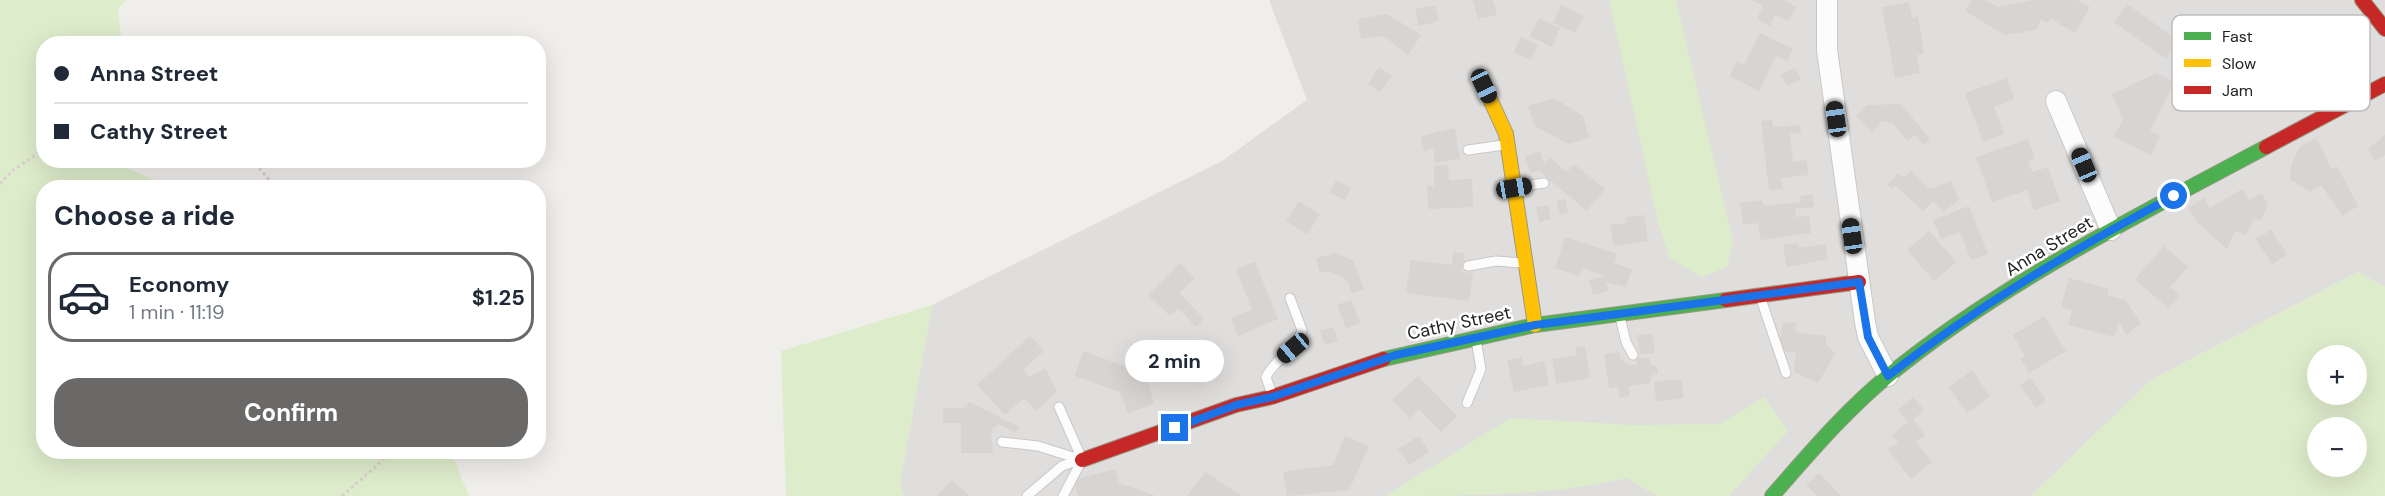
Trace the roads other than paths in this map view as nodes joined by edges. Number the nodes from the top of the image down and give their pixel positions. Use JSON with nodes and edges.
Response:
{"nodes":[{"id":1,"x":1827,"y":0,"type":"edge"},
{"id":2,"x":2362,"y":0,"type":"edge"},
{"id":3,"x":2385,"y":29,"type":"edge"},
{"id":4,"x":2385,"y":84,"type":"edge"},
{"id":5,"x":1484,"y":86,"type":"dead end"},
{"id":6,"x":2370,"y":92,"type":"edge"},
{"id":7,"x":2056,"y":101,"type":"dead end"},
{"id":8,"x":2334,"y":111,"type":"edge"},
{"id":9,"x":1508,"y":144,"type":"junction"},
{"id":10,"x":1468,"y":150,"type":"dead end"},
{"id":11,"x":1544,"y":183,"type":"dead end"},
{"id":12,"x":1514,"y":188,"type":"junction"},
{"id":13,"x":2111,"y":230,"type":"junction"},
{"id":14,"x":1526,"y":263,"type":"junction"},
{"id":15,"x":1468,"y":266,"type":"dead end"},
{"id":16,"x":1859,"y":282,"type":"junction"},
{"id":17,"x":1760,"y":296,"type":"junction"},
{"id":18,"x":1290,"y":298,"type":"dead end"},
{"id":19,"x":1620,"y":315,"type":"junction"},
{"id":20,"x":1535,"y":325,"type":"junction"},
{"id":21,"x":1476,"y":338,"type":"junction"},
{"id":22,"x":1633,"y":355,"type":"dead end"},
{"id":23,"x":1786,"y":373,"type":"dead end"},
{"id":24,"x":1888,"y":376,"type":"junction"},
{"id":25,"x":1272,"y":397,"type":"junction"},
{"id":26,"x":1467,"y":403,"type":"dead end"},
{"id":27,"x":1059,"y":407,"type":"dead end"},
{"id":28,"x":1002,"y":442,"type":"dead end"},
{"id":29,"x":1082,"y":459,"type":"junction"},
{"id":30,"x":1027,"y":496,"type":"edge"},
{"id":31,"x":1063,"y":496,"type":"edge"},
{"id":32,"x":1772,"y":496,"type":"edge"}],
"edges":[{"from":1,"to":16,"type":"street"},
{"from":2,"to":3,"type":"street"},
{"from":4,"to":6,"type":"street","name":"Anna Street"},
{"from":5,"to":9,"type":"street"},
{"from":7,"to":13,"type":"street"},
{"from":8,"to":13,"type":"street","name":"Anna Street"},
{"from":9,"to":10,"type":"lane"},
{"from":9,"to":12,"type":"street"},
{"from":11,"to":12,"type":"lane"},
{"from":12,"to":14,"type":"street"},
{"from":13,"to":24,"type":"street","name":"Anna Street"},
{"from":14,"to":15,"type":"lane"},
{"from":14,"to":20,"type":"street"},
{"from":16,"to":17,"type":"street","name":"Cathy Street"},
{"from":16,"to":24,"type":"street"},
{"from":17,"to":19,"type":"street","name":"Cathy Street"},
{"from":17,"to":23,"type":"lane"},
{"from":18,"to":25,"type":"lane"},
{"from":19,"to":20,"type":"street","name":"Cathy Street"},
{"from":19,"to":22,"type":"lane"},
{"from":20,"to":21,"type":"street","name":"Cathy Street"},
{"from":21,"to":25,"type":"street","name":"Cathy Street"},
{"from":21,"to":26,"type":"lane"},
{"from":24,"to":32,"type":"street","name":"Anna Street"},
{"from":25,"to":29,"type":"street","name":"Cathy Street"},
{"from":27,"to":29,"type":"lane"},
{"from":28,"to":29,"type":"lane"},
{"from":29,"to":30,"type":"lane"},
{"from":29,"to":31,"type":"lane"}]}
